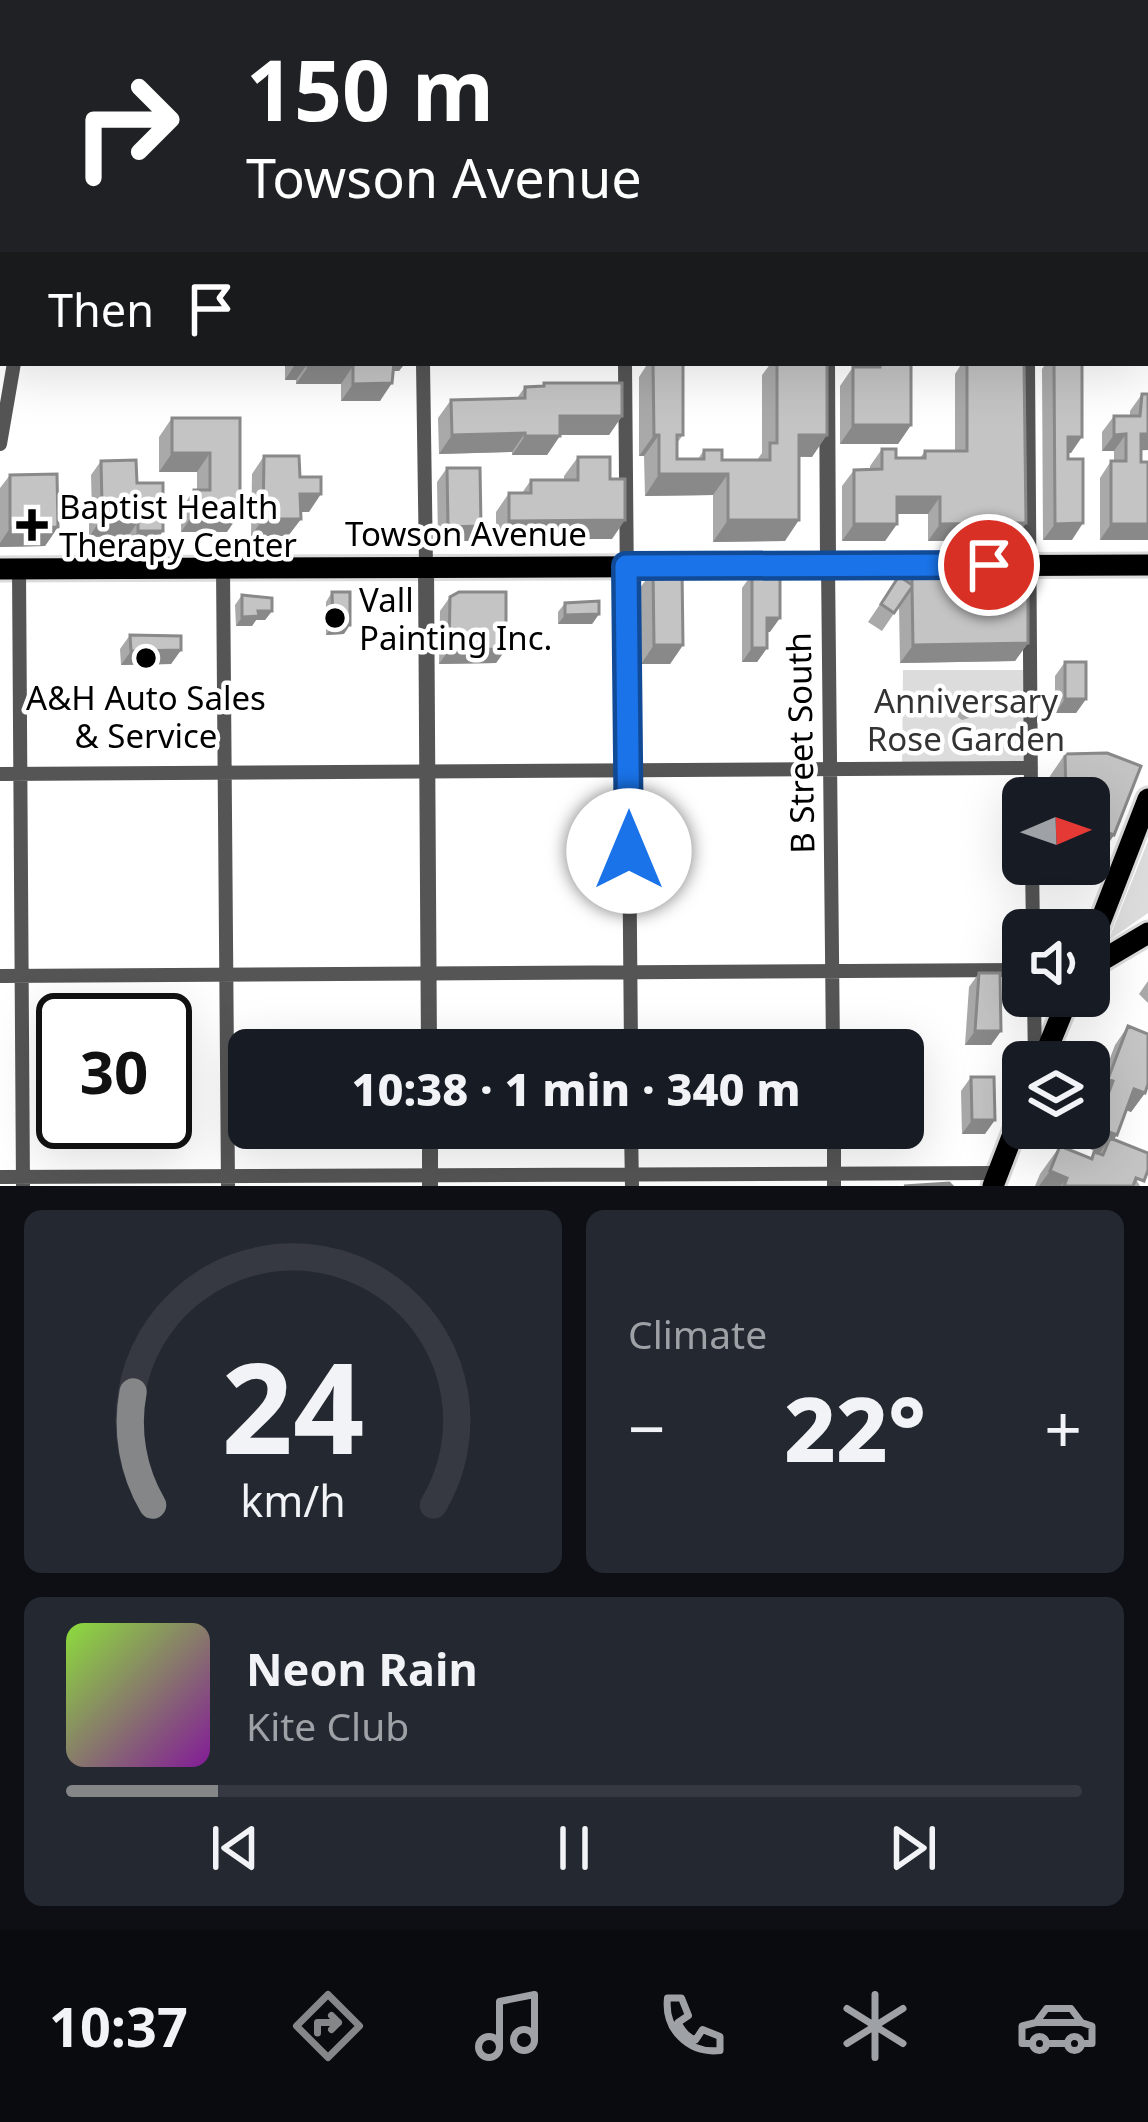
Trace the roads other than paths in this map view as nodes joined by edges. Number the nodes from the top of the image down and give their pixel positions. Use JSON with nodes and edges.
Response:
{"nodes":[{"id":1,"x":9,"y":366,"type":"edge"},
{"id":2,"x":423,"y":366,"type":"edge"},
{"id":3,"x":625,"y":366,"type":"edge"},
{"id":4,"x":826,"y":366,"type":"edge"},
{"id":5,"x":1028,"y":366,"type":"edge"},
{"id":6,"x":0,"y":444,"type":"edge"},
{"id":7,"x":828,"y":565,"type":"junction"},
{"id":8,"x":1029,"y":565,"type":"junction"},
{"id":9,"x":1148,"y":565,"type":"edge"},
{"id":10,"x":426,"y":566,"type":"junction"},
{"id":11,"x":626,"y":566,"type":"junction"},
{"id":12,"x":223,"y":567,"type":"junction"},
{"id":13,"x":9,"y":569,"type":"edge"},
{"id":14,"x":1031,"y":768,"type":"junction"},
{"id":15,"x":628,"y":770,"type":"junction"},
{"id":16,"x":830,"y":770,"type":"junction"},
{"id":17,"x":426,"y":771,"type":"junction"},
{"id":18,"x":224,"y":772,"type":"junction"},
{"id":19,"x":0,"y":774,"type":"edge"},
{"id":20,"x":20,"y":774,"type":"junction"},
{"id":21,"x":1031,"y":777,"type":"edge"},
{"id":22,"x":1148,"y":799,"type":"edge"},
{"id":23,"x":1105,"y":909,"type":"edge"},
{"id":24,"x":1148,"y":933,"type":"edge"},
{"id":25,"x":1110,"y":956,"type":"edge"},
{"id":26,"x":1002,"y":970,"type":"edge"},
{"id":27,"x":630,"y":972,"type":"junction"},
{"id":28,"x":832,"y":972,"type":"junction"},
{"id":29,"x":428,"y":974,"type":"junction"},
{"id":30,"x":21,"y":975,"type":"junction"},
{"id":31,"x":226,"y":975,"type":"junction"},
{"id":32,"x":0,"y":976,"type":"edge"},
{"id":33,"x":429,"y":1029,"type":"edge"},
{"id":34,"x":631,"y":1029,"type":"edge"},
{"id":35,"x":833,"y":1029,"type":"edge"},
{"id":36,"x":430,"y":1149,"type":"edge"},
{"id":37,"x":632,"y":1149,"type":"edge"},
{"id":38,"x":834,"y":1149,"type":"edge"},
{"id":39,"x":1007,"y":1149,"type":"edge"},
{"id":40,"x":0,"y":1177,"type":"edge"},
{"id":41,"x":996,"y":1179,"type":"edge"},
{"id":42,"x":632,"y":1180,"type":"edge"},
{"id":43,"x":834,"y":1180,"type":"edge"},
{"id":44,"x":23,"y":1181,"type":"edge"},
{"id":45,"x":228,"y":1181,"type":"edge"},
{"id":46,"x":430,"y":1181,"type":"edge"}],
"edges":[{"from":1,"to":6,"type":"street"},
{"from":2,"to":10,"type":"street"},
{"from":3,"to":11,"type":"street"},
{"from":4,"to":7,"type":"street","name":"B Street South"},
{"from":5,"to":8,"type":"street"},
{"from":7,"to":8,"type":"main road","name":"Towson Avenue"},
{"from":7,"to":11,"type":"main road","name":"Towson Avenue"},
{"from":7,"to":16,"type":"street","name":"B Street South"},
{"from":8,"to":9,"type":"main road","name":"Towson Avenue"},
{"from":8,"to":14,"type":"street"},
{"from":10,"to":11,"type":"main road","name":"Towson Avenue"},
{"from":10,"to":12,"type":"main road","name":"Towson Avenue"},
{"from":10,"to":17,"type":"street"},
{"from":11,"to":15,"type":"street"},
{"from":12,"to":13,"type":"main road","name":"Towson Avenue"},
{"from":12,"to":18,"type":"street"},
{"from":13,"to":20,"type":"street"},
{"from":14,"to":16,"type":"street"},
{"from":14,"to":21,"type":"street"},
{"from":15,"to":16,"type":"street"},
{"from":15,"to":17,"type":"street"},
{"from":15,"to":27,"type":"street"},
{"from":16,"to":28,"type":"street","name":"B Street South"},
{"from":17,"to":18,"type":"street"},
{"from":17,"to":29,"type":"street"},
{"from":18,"to":20,"type":"street"},
{"from":18,"to":31,"type":"street"},
{"from":19,"to":20,"type":"street"},
{"from":20,"to":30,"type":"street"},
{"from":22,"to":23,"type":"main road"},
{"from":24,"to":25,"type":"main road"},
{"from":26,"to":28,"type":"street"},
{"from":27,"to":28,"type":"street"},
{"from":27,"to":29,"type":"street"},
{"from":27,"to":34,"type":"street"},
{"from":28,"to":35,"type":"street","name":"B Street South"},
{"from":29,"to":31,"type":"street"},
{"from":29,"to":33,"type":"street"},
{"from":30,"to":31,"type":"street"},
{"from":30,"to":32,"type":"street"},
{"from":30,"to":44,"type":"street"},
{"from":31,"to":45,"type":"street"},
{"from":36,"to":46,"type":"street"},
{"from":37,"to":42,"type":"street"},
{"from":38,"to":43,"type":"street"},
{"from":39,"to":41,"type":"main road"},
{"from":40,"to":44,"type":"street"},
{"from":41,"to":43,"type":"street"},
{"from":42,"to":43,"type":"street"},
{"from":42,"to":46,"type":"street"},
{"from":44,"to":45,"type":"street"},
{"from":45,"to":46,"type":"street"}]}
